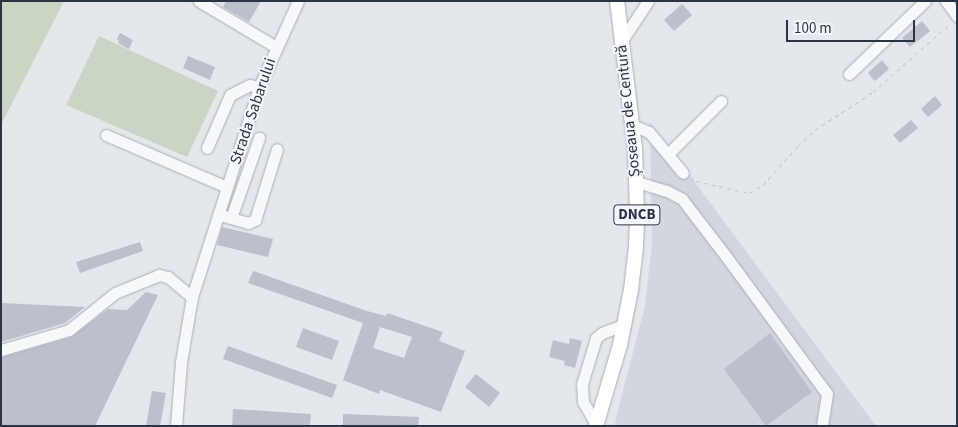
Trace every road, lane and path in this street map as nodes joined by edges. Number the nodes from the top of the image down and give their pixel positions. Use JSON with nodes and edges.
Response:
{"nodes":[{"id":1,"x":199,"y":1,"type":"edge"},
{"id":2,"x":298,"y":1,"type":"edge"},
{"id":3,"x":617,"y":1,"type":"edge"},
{"id":4,"x":648,"y":1,"type":"edge"},
{"id":5,"x":925,"y":1,"type":"edge"},
{"id":6,"x":946,"y":1,"type":"edge"},
{"id":7,"x":957,"y":17,"type":"edge"},
{"id":8,"x":621,"y":42,"type":"junction"},
{"id":9,"x":276,"y":47,"type":"junction"},
{"id":10,"x":849,"y":74,"type":"dead end"},
{"id":11,"x":259,"y":87,"type":"junction"},
{"id":12,"x":721,"y":101,"type":"dead end"},
{"id":13,"x":633,"y":125,"type":"junction"},
{"id":14,"x":106,"y":135,"type":"dead end"},
{"id":15,"x":259,"y":138,"type":"dead end"},
{"id":16,"x":207,"y":148,"type":"dead end"},
{"id":17,"x":277,"y":149,"type":"dead end"},
{"id":18,"x":668,"y":154,"type":"junction"},
{"id":19,"x":683,"y":173,"type":"joint"},
{"id":20,"x":637,"y":182,"type":"junction"},
{"id":21,"x":227,"y":187,"type":"junction"},
{"id":22,"x":231,"y":218,"type":"junction"},
{"id":23,"x":216,"y":219,"type":"junction"},
{"id":24,"x":192,"y":297,"type":"junction"},
{"id":25,"x":625,"y":324,"type":"junction"},
{"id":26,"x":1,"y":350,"type":"edge"},
{"id":27,"x":596,"y":425,"type":"edge"},
{"id":28,"x":176,"y":426,"type":"edge"},
{"id":29,"x":822,"y":426,"type":"edge"}],
"edges":[{"from":1,"to":9,"type":"street"},
{"from":2,"to":9,"type":"street","name":"Strada Sabarului"},
{"from":3,"to":8,"type":"main road","name":"Șoseaua de Centură","number":"DNCB"},
{"from":4,"to":8,"type":"street"},
{"from":5,"to":10,"type":"street"},
{"from":6,"to":7,"type":"street"},
{"from":7,"to":19,"type":"path"},
{"from":8,"to":13,"type":"main road","name":"Șoseaua de Centură","number":"DNCB"},
{"from":9,"to":11,"type":"street","name":"Strada Sabarului"},
{"from":11,"to":16,"type":"street"},
{"from":11,"to":21,"type":"street","name":"Strada Sabarului"},
{"from":12,"to":18,"type":"street"},
{"from":13,"to":18,"type":"street"},
{"from":13,"to":20,"type":"main road","name":"Șoseaua de Centură","number":"DNCB"},
{"from":14,"to":21,"type":"street"},
{"from":15,"to":22,"type":"street"},
{"from":17,"to":22,"type":"street"},
{"from":18,"to":19,"type":"street"},
{"from":20,"to":25,"type":"main road","name":"Șoseaua de Centură","number":"DNCB"},
{"from":20,"to":29,"type":"street"},
{"from":21,"to":23,"type":"street","name":"Strada Sabarului"},
{"from":22,"to":23,"type":"street"},
{"from":23,"to":24,"type":"street","name":"Strada Sabarului"},
{"from":24,"to":26,"type":"street"},
{"from":24,"to":28,"type":"street","name":"Strada Sabarului"},
{"from":25,"to":27,"type":"main road","name":"Șoseaua de Centură","number":"DNCB"},
{"from":25,"to":27,"type":"street"}]}
